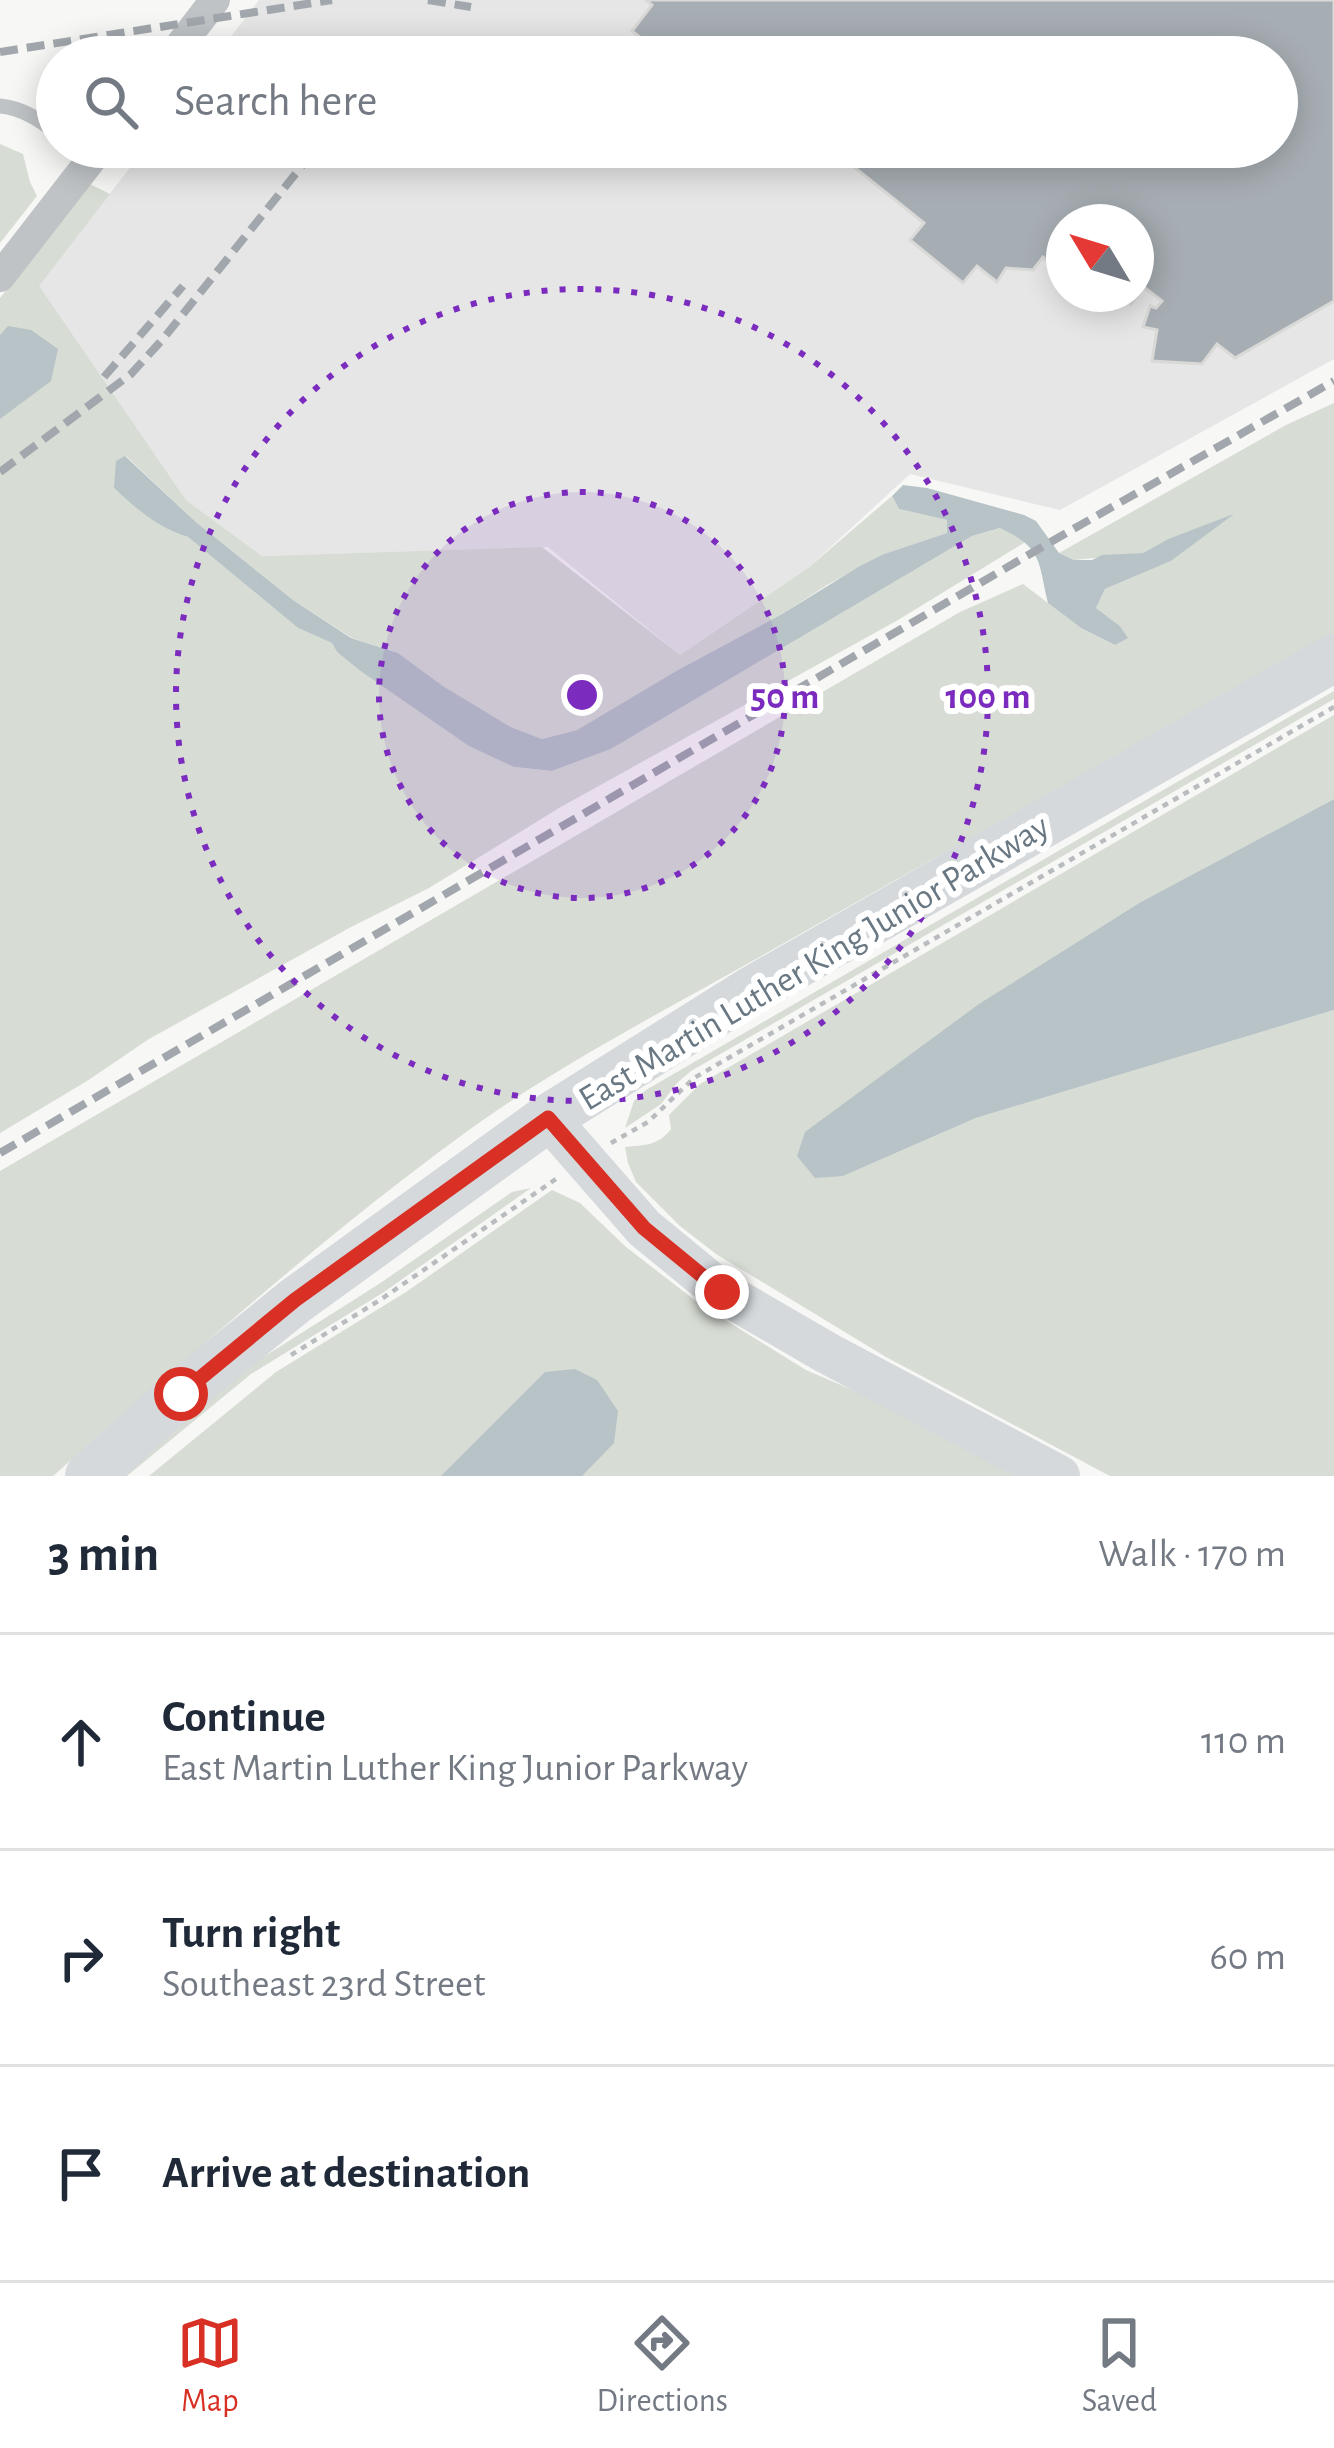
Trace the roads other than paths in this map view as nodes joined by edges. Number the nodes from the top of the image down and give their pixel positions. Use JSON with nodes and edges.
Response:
{"nodes":[{"id":1,"x":215,"y":0,"type":"edge"},
{"id":2,"x":187,"y":36,"type":"edge"},
{"id":3,"x":0,"y":106,"type":"edge"},
{"id":4,"x":36,"y":118,"type":"edge"},
{"id":5,"x":77,"y":168,"type":"edge"},
{"id":6,"x":0,"y":277,"type":"edge"},
{"id":7,"x":1334,"y":658,"type":"edge"},
{"id":8,"x":548,"y":1118,"type":"junction"},
{"id":9,"x":88,"y":1476,"type":"edge"},
{"id":10,"x":1059,"y":1476,"type":"edge"}],
"edges":[{"from":1,"to":2,"type":"street"},
{"from":3,"to":4,"type":"lane"},
{"from":5,"to":6,"type":"street"},
{"from":7,"to":8,"type":"main road","name":"East Martin Luther King Junior Parkway"},
{"from":8,"to":9,"type":"main road","name":"East Martin Luther King Junior Parkway"},
{"from":8,"to":10,"type":"street"}]}
